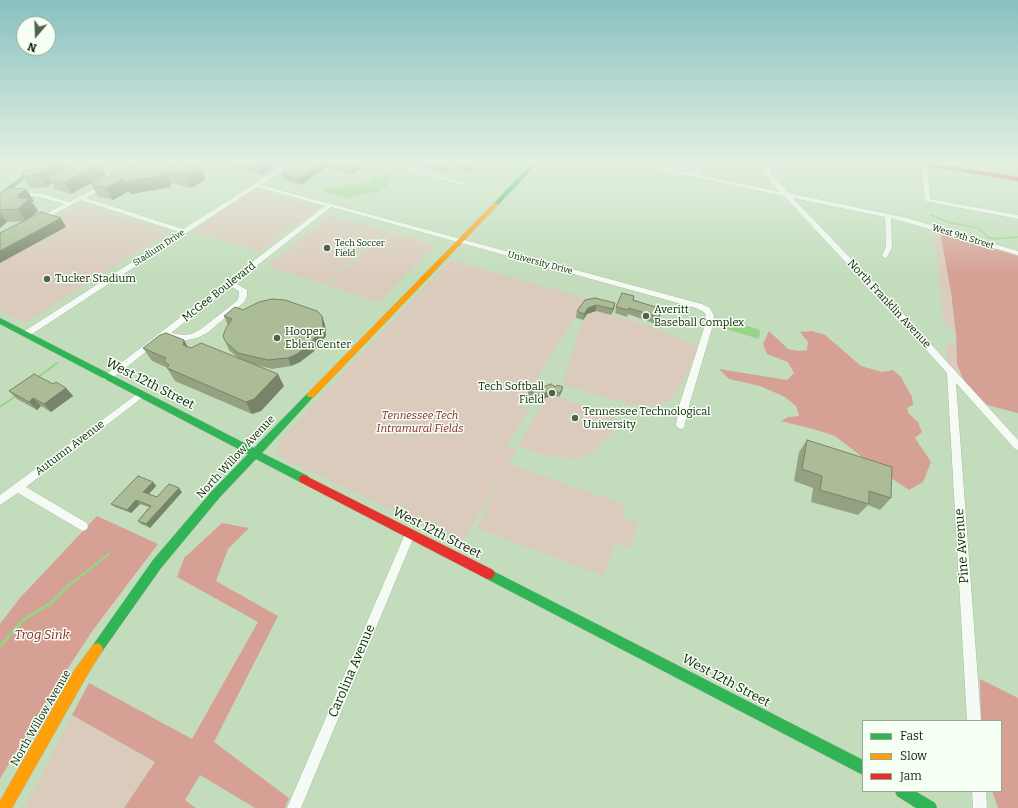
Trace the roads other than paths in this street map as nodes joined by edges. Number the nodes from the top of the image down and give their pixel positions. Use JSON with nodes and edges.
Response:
{"nodes":[{"id":1,"x":55,"y":200,"type":"edge"},
{"id":2,"x":77,"y":200,"type":"edge"},
{"id":3,"x":85,"y":200,"type":"edge"},
{"id":4,"x":233,"y":200,"type":"edge"},
{"id":5,"x":310,"y":200,"type":"edge"},
{"id":6,"x":500,"y":200,"type":"edge"},
{"id":7,"x":791,"y":200,"type":"edge"},
{"id":8,"x":814,"y":200,"type":"edge"},
{"id":9,"x":927,"y":200,"type":"edge"},
{"id":10,"x":69,"y":204,"type":"junction"},
{"id":11,"x":330,"y":205,"type":"junction"},
{"id":12,"x":888,"y":215,"type":"junction"},
{"id":13,"x":1018,"y":217,"type":"edge"},
{"id":14,"x":35,"y":222,"type":"edge"},
{"id":15,"x":184,"y":232,"type":"junction"},
{"id":16,"x":460,"y":241,"type":"junction"},
{"id":17,"x":1018,"y":253,"type":"edge"},
{"id":18,"x":885,"y":256,"type":"dead end"},
{"id":19,"x":230,"y":283,"type":"junction"},
{"id":20,"x":0,"y":321,"type":"edge"},
{"id":21,"x":26,"y":334,"type":"junction"},
{"id":22,"x":164,"y":334,"type":"junction"},
{"id":23,"x":951,"y":372,"type":"junction"},
{"id":24,"x":107,"y":378,"type":"junction"},
{"id":25,"x":140,"y":395,"type":"junction"},
{"id":26,"x":681,"y":425,"type":"dead end"},
{"id":27,"x":1018,"y":446,"type":"edge"},
{"id":28,"x":256,"y":453,"type":"junction"},
{"id":29,"x":18,"y":488,"type":"junction"},
{"id":30,"x":0,"y":501,"type":"edge"},
{"id":31,"x":83,"y":526,"type":"dead end"},
{"id":32,"x":410,"y":534,"type":"junction"},
{"id":33,"x":974,"y":720,"type":"edge"},
{"id":34,"x":862,"y":767,"type":"edge"},
{"id":35,"x":904,"y":792,"type":"edge"},
{"id":36,"x":979,"y":792,"type":"edge"},
{"id":37,"x":4,"y":808,"type":"edge"},
{"id":38,"x":294,"y":808,"type":"edge"},
{"id":39,"x":930,"y":808,"type":"edge"},
{"id":40,"x":980,"y":808,"type":"edge"}],
"edges":[{"from":1,"to":10,"type":"street"},
{"from":2,"to":10,"type":"street"},
{"from":3,"to":15,"type":"street"},
{"from":4,"to":15,"type":"street","name":"Stadium Drive"},
{"from":5,"to":11,"type":"street","name":"University Drive"},
{"from":6,"to":16,"type":"main road","name":"North Willow Avenue"},
{"from":7,"to":23,"type":"street","name":"North Franklin Avenue"},
{"from":8,"to":12,"type":"street","name":"West 9th Street"},
{"from":9,"to":13,"type":"street"},
{"from":10,"to":14,"type":"street"},
{"from":11,"to":16,"type":"street","name":"University Drive"},
{"from":11,"to":19,"type":"street","name":"McGee Boulevard"},
{"from":12,"to":17,"type":"street","name":"West 9th Street"},
{"from":12,"to":18,"type":"street"},
{"from":15,"to":21,"type":"street","name":"Stadium Drive"},
{"from":16,"to":26,"type":"street","name":"University Drive"},
{"from":16,"to":28,"type":"main road","name":"North Willow Avenue"},
{"from":19,"to":22,"type":"street","name":"McGee Boulevard"},
{"from":19,"to":22,"type":"street"},
{"from":20,"to":21,"type":"main road","name":"West 12th Street"},
{"from":21,"to":24,"type":"main road","name":"West 12th Street"},
{"from":22,"to":24,"type":"street","name":"McGee Boulevard"},
{"from":23,"to":27,"type":"street","name":"North Franklin Avenue"},
{"from":23,"to":33,"type":"street","name":"Pine Avenue"},
{"from":24,"to":25,"type":"main road","name":"West 12th Street"},
{"from":25,"to":28,"type":"main road","name":"West 12th Street"},
{"from":25,"to":29,"type":"street","name":"Autumn Avenue"},
{"from":28,"to":32,"type":"main road","name":"West 12th Street"},
{"from":28,"to":37,"type":"main road","name":"North Willow Avenue"},
{"from":29,"to":30,"type":"street","name":"Autumn Avenue"},
{"from":29,"to":31,"type":"street"},
{"from":32,"to":34,"type":"main road","name":"West 12th Street"},
{"from":32,"to":38,"type":"street","name":"Carolina Avenue"},
{"from":35,"to":39,"type":"main road"},
{"from":36,"to":40,"type":"street"}]}
